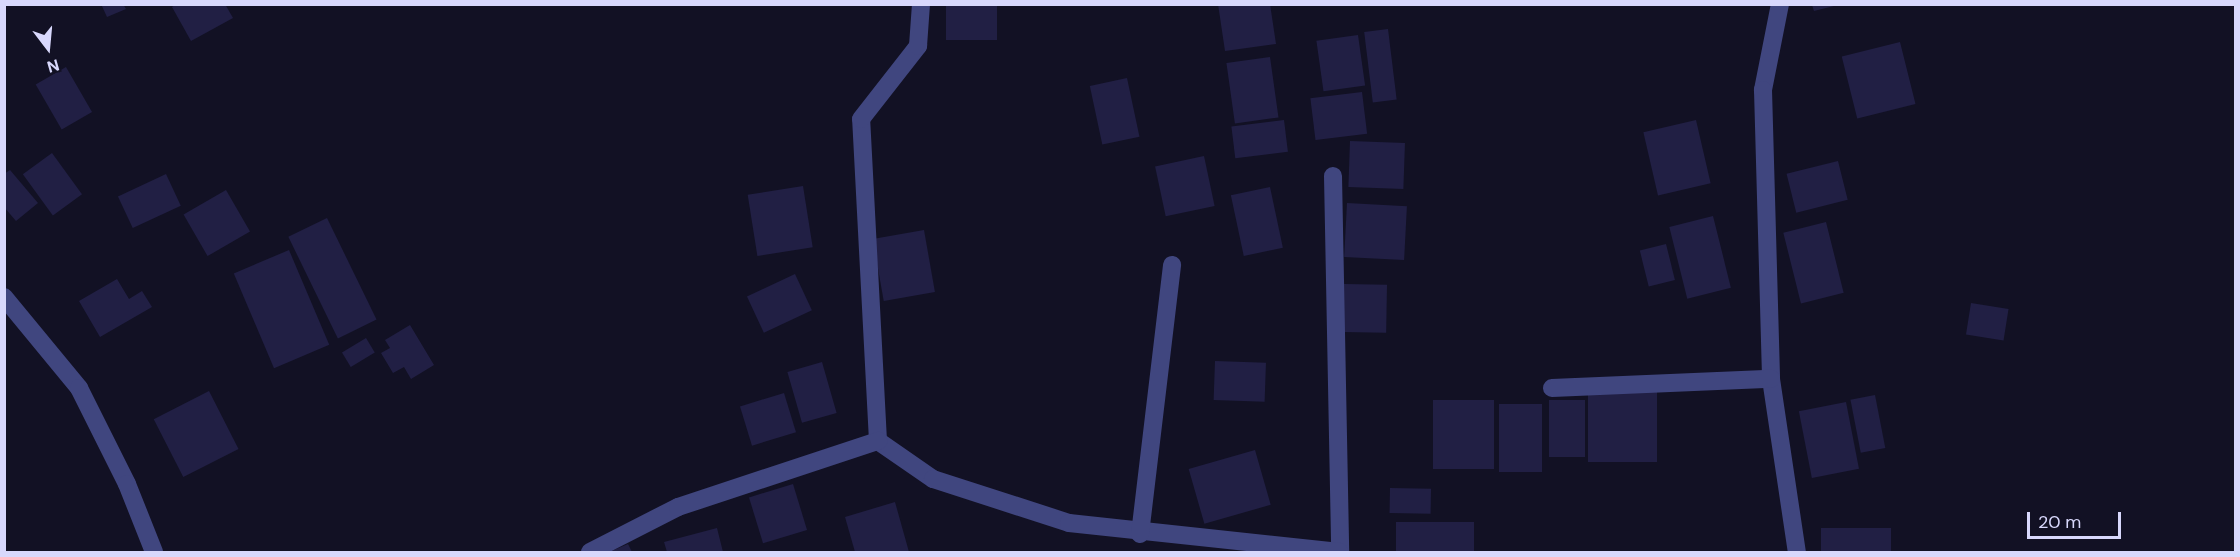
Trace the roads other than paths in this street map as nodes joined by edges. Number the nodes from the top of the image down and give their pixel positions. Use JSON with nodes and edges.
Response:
{"nodes":[{"id":1,"x":921,"y":4,"type":"edge"},
{"id":2,"x":1780,"y":4,"type":"edge"},
{"id":3,"x":1333,"y":176,"type":"dead end"},
{"id":4,"x":1172,"y":265,"type":"dead end"},
{"id":5,"x":4,"y":297,"type":"edge"},
{"id":6,"x":1771,"y":379,"type":"junction"},
{"id":7,"x":1552,"y":388,"type":"dead end"},
{"id":8,"x":878,"y":441,"type":"junction"},
{"id":9,"x":1140,"y":534,"type":"junction"},
{"id":10,"x":154,"y":552,"type":"edge"},
{"id":11,"x":590,"y":552,"type":"edge"},
{"id":12,"x":1340,"y":552,"type":"edge"},
{"id":13,"x":1797,"y":552,"type":"edge"}],
"edges":[{"from":1,"to":8,"type":"street"},
{"from":2,"to":6,"type":"street"},
{"from":3,"to":12,"type":"street"},
{"from":4,"to":9,"type":"street"},
{"from":5,"to":10,"type":"street"},
{"from":6,"to":7,"type":"street"},
{"from":6,"to":13,"type":"street"},
{"from":8,"to":9,"type":"street"},
{"from":8,"to":11,"type":"street"},
{"from":9,"to":12,"type":"street"}]}
